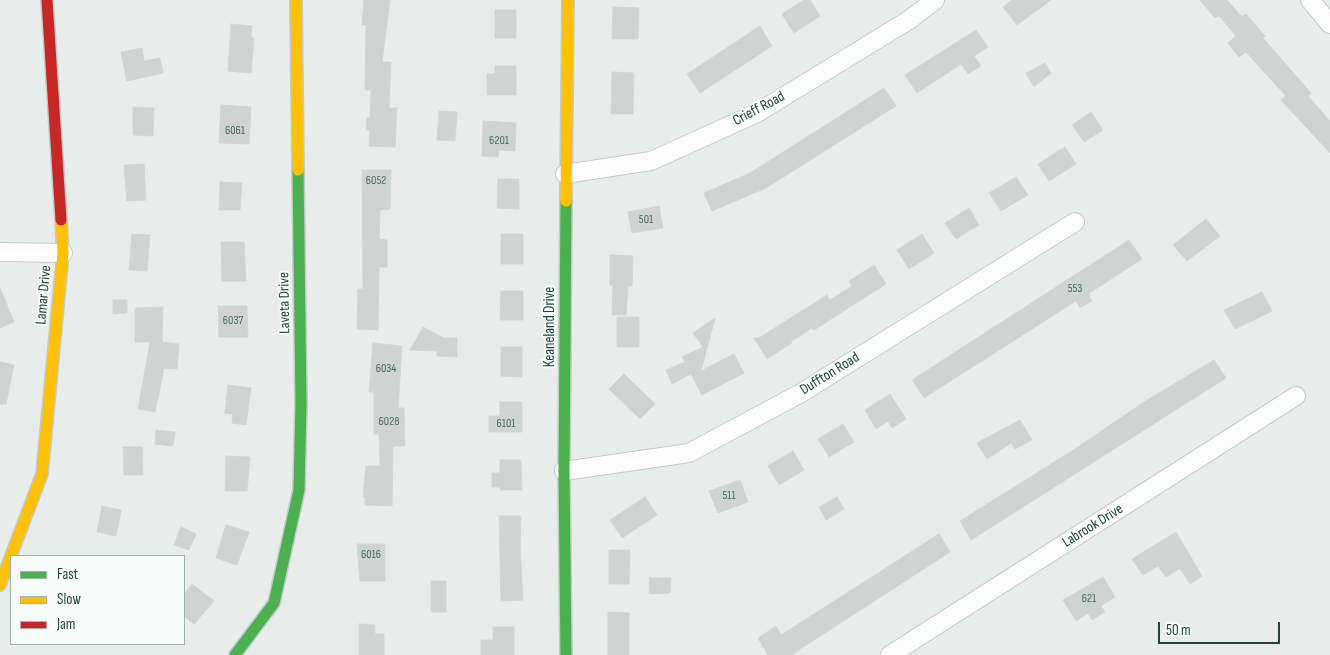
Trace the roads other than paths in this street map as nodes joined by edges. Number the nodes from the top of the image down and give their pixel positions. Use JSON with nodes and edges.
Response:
{"nodes":[{"id":1,"x":46,"y":0,"type":"edge"},
{"id":2,"x":296,"y":0,"type":"edge"},
{"id":3,"x":568,"y":0,"type":"edge"},
{"id":4,"x":935,"y":0,"type":"edge"},
{"id":5,"x":1310,"y":0,"type":"edge"},
{"id":6,"x":1330,"y":24,"type":"edge"},
{"id":7,"x":565,"y":174,"type":"junction"},
{"id":8,"x":1075,"y":222,"type":"dead end"},
{"id":9,"x":0,"y":252,"type":"edge"},
{"id":10,"x":62,"y":253,"type":"junction"},
{"id":11,"x":1296,"y":396,"type":"dead end"},
{"id":12,"x":564,"y":471,"type":"junction"},
{"id":13,"x":11,"y":555,"type":"edge"},
{"id":14,"x":10,"y":559,"type":"edge"},
{"id":15,"x":0,"y":585,"type":"edge"},
{"id":16,"x":235,"y":655,"type":"edge"},
{"id":17,"x":566,"y":655,"type":"edge"},
{"id":18,"x":890,"y":655,"type":"edge"}],
"edges":[{"from":1,"to":10,"type":"street","name":"Lamar Drive"},
{"from":2,"to":16,"type":"street","name":"Laveta Drive"},
{"from":3,"to":7,"type":"street","name":"Keaneland Drive"},
{"from":4,"to":7,"type":"street","name":"Crieff Road"},
{"from":5,"to":6,"type":"street"},
{"from":7,"to":12,"type":"street","name":"Keaneland Drive"},
{"from":8,"to":12,"type":"street","name":"Duffton Road"},
{"from":9,"to":10,"type":"street"},
{"from":10,"to":13,"type":"street","name":"Lamar Drive"},
{"from":11,"to":18,"type":"street","name":"Labrook Drive"},
{"from":12,"to":17,"type":"street","name":"Keaneland Drive"},
{"from":14,"to":15,"type":"street","name":"Lamar Drive"}]}
